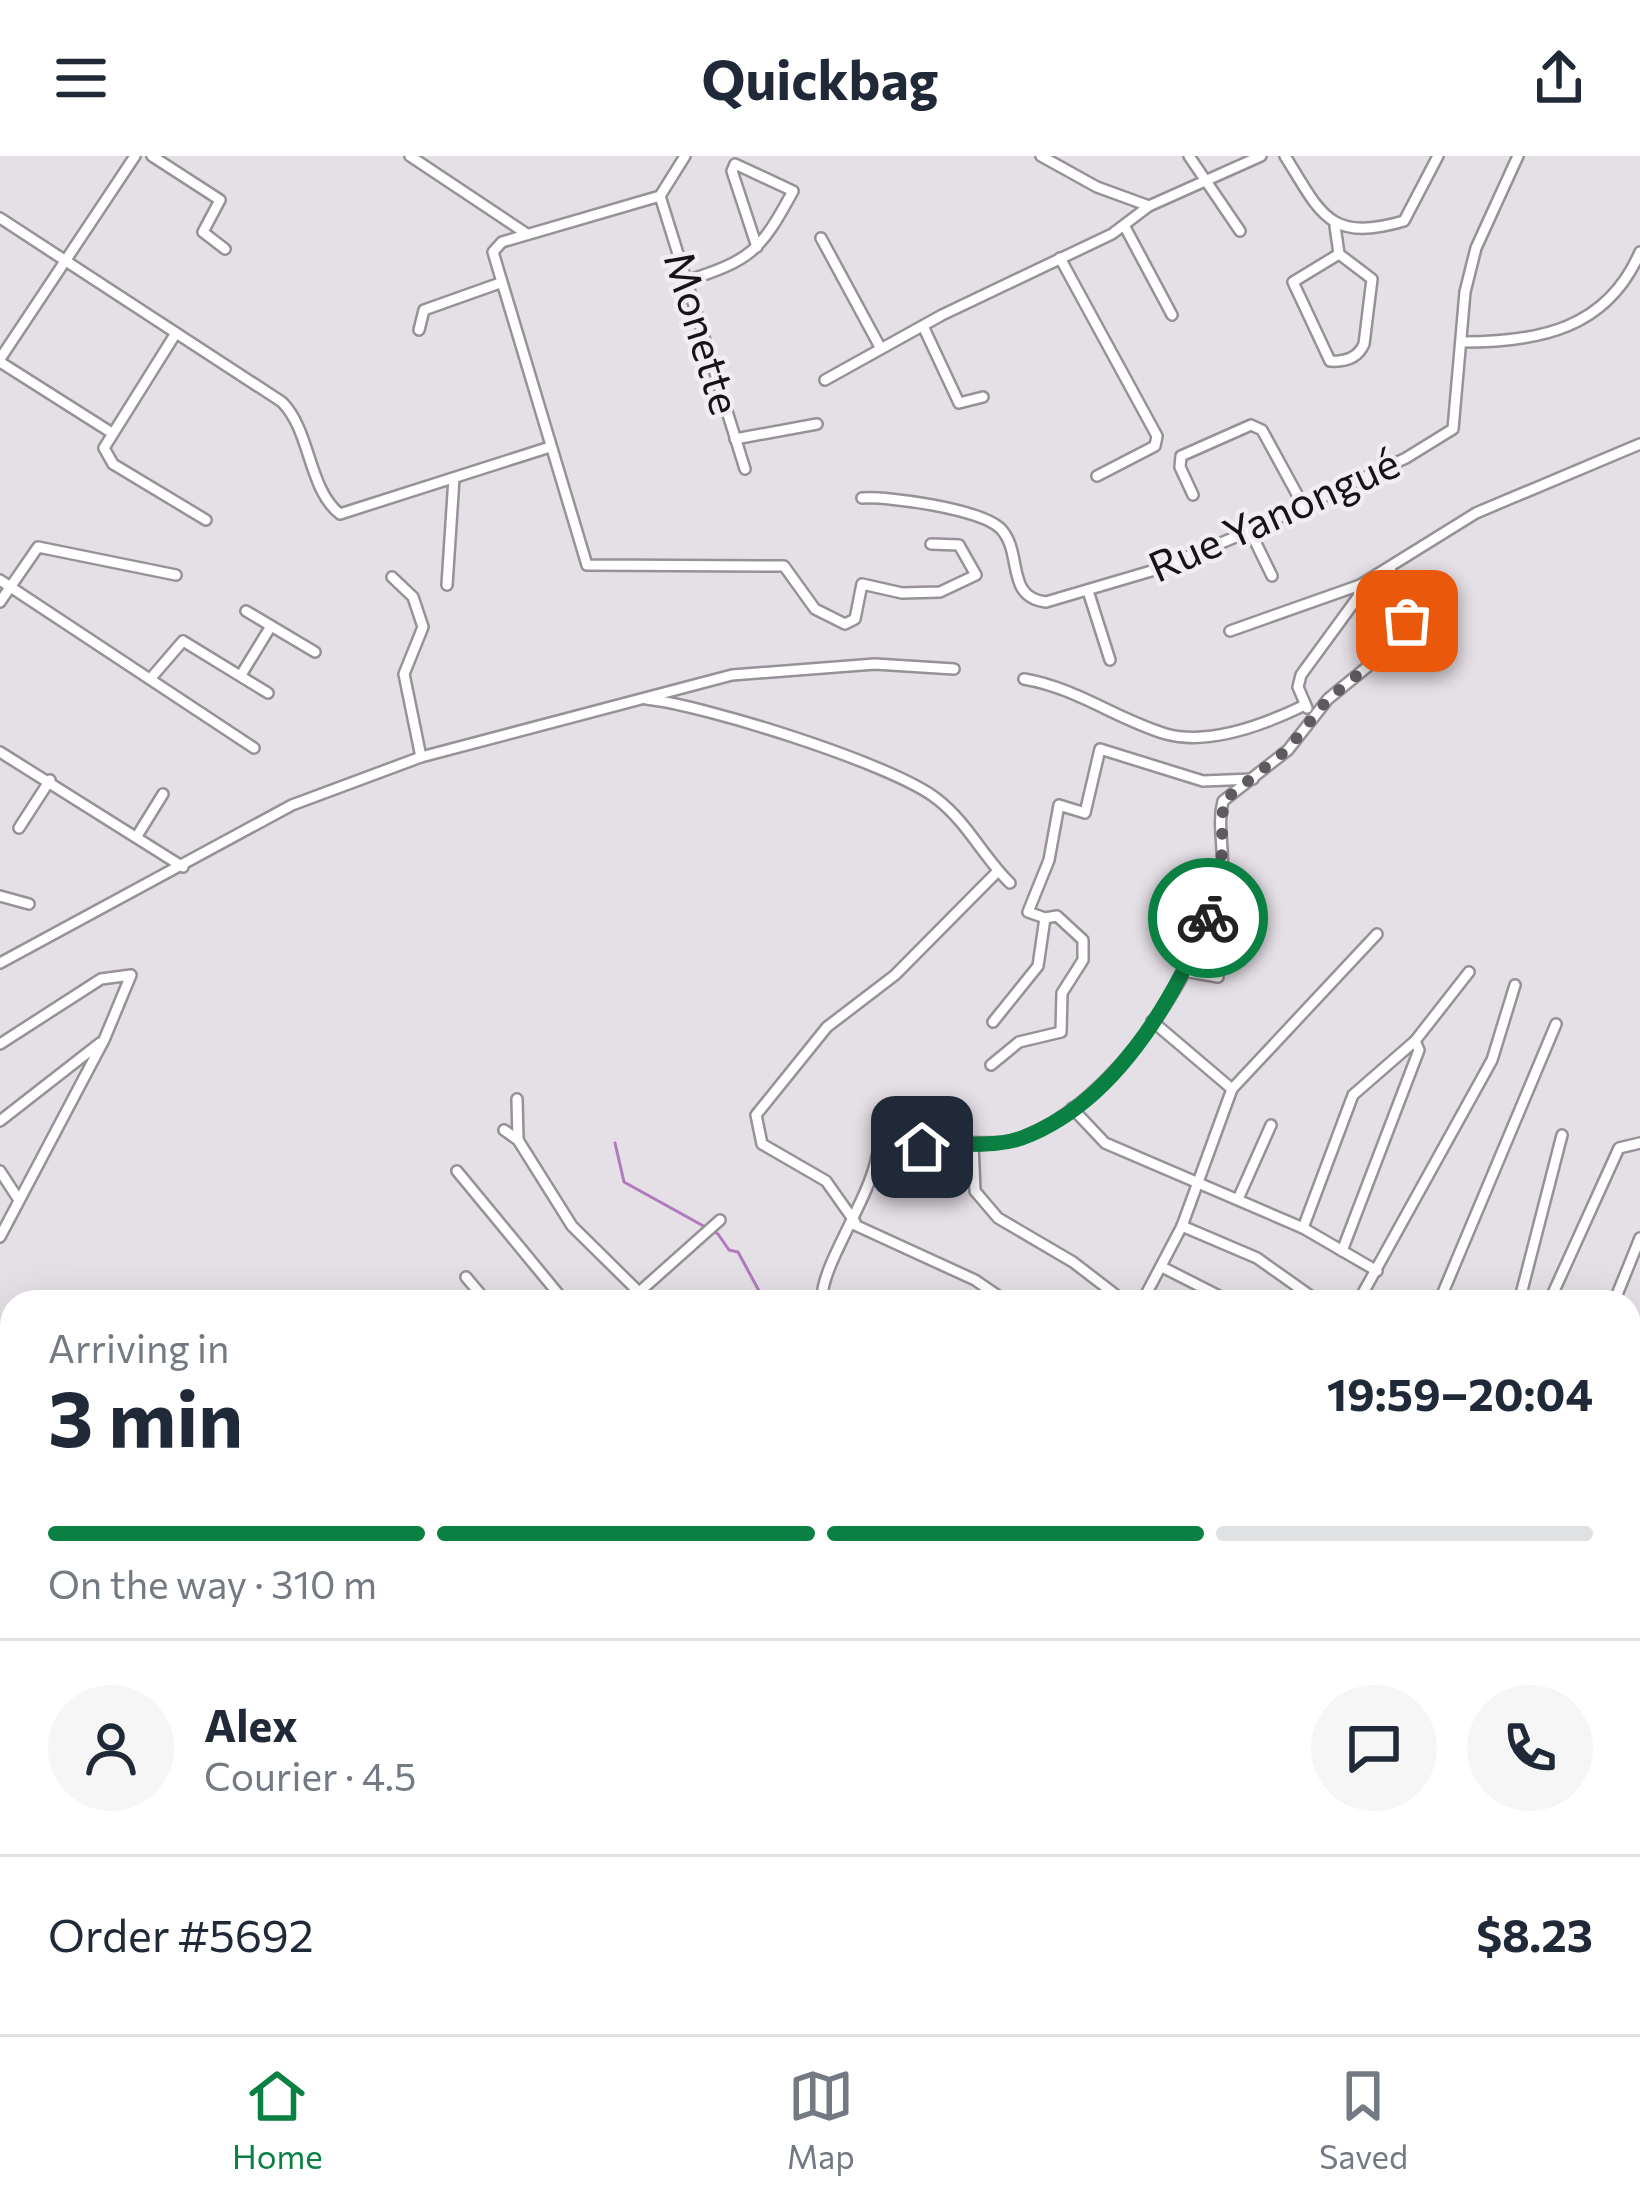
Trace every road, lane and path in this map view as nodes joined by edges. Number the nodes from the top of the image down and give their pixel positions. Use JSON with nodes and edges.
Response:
{"nodes":[{"id":1,"x":135,"y":156,"type":"edge"},
{"id":2,"x":152,"y":156,"type":"edge"},
{"id":3,"x":410,"y":156,"type":"edge"},
{"id":4,"x":686,"y":156,"type":"edge"},
{"id":5,"x":1041,"y":156,"type":"edge"},
{"id":6,"x":1189,"y":156,"type":"edge"},
{"id":7,"x":1261,"y":156,"type":"edge"},
{"id":8,"x":1285,"y":156,"type":"edge"},
{"id":9,"x":1438,"y":156,"type":"edge"},
{"id":10,"x":1518,"y":156,"type":"edge"},
{"id":11,"x":1204,"y":184,"type":"junction"},
{"id":12,"x":660,"y":196,"type":"junction"},
{"id":13,"x":1149,"y":206,"type":"junction"},
{"id":14,"x":0,"y":218,"type":"edge"},
{"id":15,"x":1335,"y":226,"type":"junction"},
{"id":16,"x":1126,"y":227,"type":"junction"},
{"id":17,"x":1240,"y":231,"type":"dead end"},
{"id":18,"x":527,"y":234,"type":"junction"},
{"id":19,"x":821,"y":238,"type":"dead end"},
{"id":20,"x":757,"y":247,"type":"junction"},
{"id":21,"x":225,"y":248,"type":"dead end"},
{"id":22,"x":1640,"y":252,"type":"edge"},
{"id":23,"x":1339,"y":254,"type":"junction"},
{"id":24,"x":1060,"y":258,"type":"junction"},
{"id":25,"x":66,"y":260,"type":"junction"},
{"id":26,"x":686,"y":281,"type":"junction"},
{"id":27,"x":500,"y":283,"type":"junction"},
{"id":28,"x":1172,"y":315,"type":"dead end"},
{"id":29,"x":923,"y":326,"type":"junction"},
{"id":30,"x":419,"y":330,"type":"dead end"},
{"id":31,"x":176,"y":333,"type":"junction"},
{"id":32,"x":1463,"y":342,"type":"junction"},
{"id":33,"x":880,"y":347,"type":"junction"},
{"id":34,"x":0,"y":361,"type":"edge"},
{"id":35,"x":825,"y":380,"type":"dead end"},
{"id":36,"x":983,"y":397,"type":"dead end"},
{"id":37,"x":817,"y":424,"type":"dead end"},
{"id":38,"x":112,"y":433,"type":"junction"},
{"id":39,"x":735,"y":439,"type":"junction"},
{"id":40,"x":1640,"y":444,"type":"edge"},
{"id":41,"x":550,"y":447,"type":"junction"},
{"id":42,"x":746,"y":469,"type":"dead end"},
{"id":43,"x":1097,"y":476,"type":"dead end"},
{"id":44,"x":454,"y":478,"type":"junction"},
{"id":45,"x":1193,"y":495,"type":"dead end"},
{"id":46,"x":862,"y":498,"type":"dead end"},
{"id":47,"x":1304,"y":507,"type":"junction"},
{"id":48,"x":206,"y":520,"type":"dead end"},
{"id":49,"x":1250,"y":531,"type":"junction"},
{"id":50,"x":931,"y":544,"type":"dead end"},
{"id":51,"x":1390,"y":569,"type":"junction"},
{"id":52,"x":176,"y":575,"type":"dead end"},
{"id":53,"x":1272,"y":576,"type":"dead end"},
{"id":54,"x":392,"y":577,"type":"dead end"},
{"id":55,"x":5,"y":583,"type":"edge"},
{"id":56,"x":1360,"y":585,"type":"junction"},
{"id":57,"x":447,"y":586,"type":"dead end"},
{"id":58,"x":1088,"y":591,"type":"junction"},
{"id":59,"x":0,"y":602,"type":"edge"},
{"id":60,"x":246,"y":611,"type":"dead end"},
{"id":61,"x":271,"y":626,"type":"junction"},
{"id":62,"x":1230,"y":631,"type":"dead end"},
{"id":63,"x":315,"y":652,"type":"dead end"},
{"id":64,"x":1110,"y":659,"type":"dead end"},
{"id":65,"x":954,"y":669,"type":"dead end"},
{"id":66,"x":241,"y":675,"type":"junction"},
{"id":67,"x":151,"y":678,"type":"junction"},
{"id":68,"x":1024,"y":679,"type":"dead end"},
{"id":69,"x":268,"y":693,"type":"dead end"},
{"id":70,"x":646,"y":698,"type":"junction"},
{"id":71,"x":1305,"y":705,"type":"junction"},
{"id":72,"x":1317,"y":712,"type":"junction"},
{"id":73,"x":254,"y":748,"type":"dead end"},
{"id":74,"x":0,"y":752,"type":"edge"},
{"id":75,"x":421,"y":758,"type":"junction"},
{"id":76,"x":1253,"y":779,"type":"junction"},
{"id":77,"x":50,"y":781,"type":"junction"},
{"id":78,"x":164,"y":794,"type":"dead end"},
{"id":79,"x":20,"y":828,"type":"dead end"},
{"id":80,"x":137,"y":836,"type":"junction"},
{"id":81,"x":184,"y":867,"type":"junction"},
{"id":82,"x":998,"y":871,"type":"junction"},
{"id":83,"x":1010,"y":883,"type":"dead end"},
{"id":84,"x":0,"y":896,"type":"edge"},
{"id":85,"x":29,"y":904,"type":"dead end"},
{"id":86,"x":1045,"y":918,"type":"junction"},
{"id":87,"x":1377,"y":934,"type":"dead end"},
{"id":88,"x":0,"y":963,"type":"edge"},
{"id":89,"x":1184,"y":971,"type":"junction"},
{"id":90,"x":1469,"y":972,"type":"dead end"},
{"id":91,"x":1218,"y":977,"type":"dead end"},
{"id":92,"x":1515,"y":985,"type":"dead end"},
{"id":93,"x":1152,"y":1021,"type":"junction"},
{"id":94,"x":993,"y":1022,"type":"dead end"},
{"id":95,"x":1556,"y":1024,"type":"dead end"},
{"id":96,"x":104,"y":1040,"type":"junction"},
{"id":97,"x":1414,"y":1041,"type":"junction"},
{"id":98,"x":0,"y":1044,"type":"edge"},
{"id":99,"x":991,"y":1065,"type":"dead end"},
{"id":100,"x":1232,"y":1089,"type":"junction"},
{"id":101,"x":517,"y":1099,"type":"dead end"},
{"id":102,"x":1072,"y":1108,"type":"junction"},
{"id":103,"x":0,"y":1121,"type":"edge"},
{"id":104,"x":1271,"y":1125,"type":"dead end"},
{"id":105,"x":504,"y":1130,"type":"dead end"},
{"id":106,"x":1562,"y":1135,"type":"dead end"},
{"id":107,"x":518,"y":1140,"type":"junction"},
{"id":108,"x":1640,"y":1143,"type":"edge"},
{"id":109,"x":973,"y":1145,"type":"junction"},
{"id":110,"x":0,"y":1171,"type":"edge"},
{"id":111,"x":457,"y":1171,"type":"dead end"},
{"id":112,"x":1199,"y":1184,"type":"junction"},
{"id":113,"x":17,"y":1197,"type":"junction"},
{"id":114,"x":1238,"y":1199,"type":"junction"},
{"id":115,"x":721,"y":1220,"type":"dead end"},
{"id":116,"x":855,"y":1223,"type":"junction"},
{"id":117,"x":1182,"y":1226,"type":"junction"},
{"id":118,"x":1303,"y":1228,"type":"junction"},
{"id":119,"x":0,"y":1237,"type":"edge"},
{"id":120,"x":1640,"y":1238,"type":"edge"},
{"id":121,"x":1342,"y":1250,"type":"junction"},
{"id":122,"x":1162,"y":1267,"type":"junction"},
{"id":123,"x":1377,"y":1271,"type":"junction"},
{"id":124,"x":466,"y":1277,"type":"dead end"},
{"id":125,"x":477,"y":1290,"type":"edge"},
{"id":126,"x":555,"y":1290,"type":"edge"},
{"id":127,"x":637,"y":1290,"type":"edge"},
{"id":128,"x":641,"y":1290,"type":"edge"},
{"id":129,"x":824,"y":1290,"type":"edge"},
{"id":130,"x":990,"y":1290,"type":"edge"},
{"id":131,"x":1109,"y":1290,"type":"edge"},
{"id":132,"x":1149,"y":1290,"type":"edge"},
{"id":133,"x":1207,"y":1290,"type":"edge"},
{"id":134,"x":1302,"y":1290,"type":"edge"},
{"id":135,"x":1365,"y":1290,"type":"edge"},
{"id":136,"x":1443,"y":1290,"type":"edge"},
{"id":137,"x":1522,"y":1290,"type":"edge"},
{"id":138,"x":1554,"y":1290,"type":"edge"},
{"id":139,"x":1619,"y":1290,"type":"edge"}],
"edges":[{"from":1,"to":25,"type":"street"},
{"from":2,"to":21,"type":"street"},
{"from":3,"to":18,"type":"street"},
{"from":4,"to":12,"type":"street"},
{"from":5,"to":13,"type":"street"},
{"from":6,"to":11,"type":"street"},
{"from":7,"to":11,"type":"street"},
{"from":8,"to":15,"type":"street"},
{"from":9,"to":15,"type":"street"},
{"from":10,"to":32,"type":"street","name":"Rue Yanongué"},
{"from":11,"to":13,"type":"street"},
{"from":11,"to":17,"type":"street"},
{"from":12,"to":18,"type":"street"},
{"from":12,"to":26,"type":"street","name":"Monette"},
{"from":13,"to":16,"type":"street"},
{"from":14,"to":25,"type":"street"},
{"from":15,"to":23,"type":"street"},
{"from":16,"to":24,"type":"street"},
{"from":16,"to":28,"type":"street"},
{"from":18,"to":27,"type":"street"},
{"from":19,"to":33,"type":"street"},
{"from":20,"to":20,"type":"street"},
{"from":20,"to":26,"type":"street"},
{"from":22,"to":32,"type":"street"},
{"from":23,"to":23,"type":"street"},
{"from":24,"to":29,"type":"street"},
{"from":24,"to":43,"type":"street"},
{"from":25,"to":31,"type":"street"},
{"from":25,"to":34,"type":"street"},
{"from":26,"to":39,"type":"street","name":"Monette"},
{"from":27,"to":30,"type":"street"},
{"from":27,"to":41,"type":"street"},
{"from":29,"to":33,"type":"street"},
{"from":29,"to":36,"type":"street"},
{"from":31,"to":38,"type":"street"},
{"from":31,"to":44,"type":"street"},
{"from":32,"to":47,"type":"street","name":"Rue Yanongué"},
{"from":33,"to":35,"type":"street"},
{"from":34,"to":38,"type":"street"},
{"from":37,"to":39,"type":"street"},
{"from":38,"to":48,"type":"street"},
{"from":39,"to":42,"type":"street","name":"Monette"},
{"from":40,"to":51,"type":"street"},
{"from":41,"to":44,"type":"street"},
{"from":41,"to":50,"type":"street"},
{"from":44,"to":57,"type":"street"},
{"from":45,"to":47,"type":"street"},
{"from":46,"to":58,"type":"street","name":"Rue Yanongué"},
{"from":47,"to":49,"type":"street","name":"Rue Yanongué"},
{"from":49,"to":53,"type":"street"},
{"from":49,"to":58,"type":"street","name":"Rue Yanongué"},
{"from":51,"to":56,"type":"street"},
{"from":51,"to":72,"type":"street"},
{"from":52,"to":55,"type":"street"},
{"from":54,"to":75,"type":"street"},
{"from":55,"to":59,"type":"street"},
{"from":55,"to":67,"type":"street"},
{"from":56,"to":62,"type":"street"},
{"from":56,"to":71,"type":"street"},
{"from":58,"to":64,"type":"street"},
{"from":60,"to":61,"type":"street"},
{"from":61,"to":63,"type":"street"},
{"from":61,"to":66,"type":"street"},
{"from":65,"to":70,"type":"street"},
{"from":66,"to":67,"type":"street"},
{"from":66,"to":69,"type":"street"},
{"from":67,"to":73,"type":"street"},
{"from":68,"to":71,"type":"street"},
{"from":70,"to":75,"type":"street"},
{"from":70,"to":82,"type":"street"},
{"from":71,"to":72,"type":"street"},
{"from":72,"to":76,"type":"street"},
{"from":74,"to":77,"type":"street"},
{"from":75,"to":81,"type":"street"},
{"from":76,"to":86,"type":"street"},
{"from":76,"to":89,"type":"street"},
{"from":77,"to":79,"type":"street"},
{"from":77,"to":80,"type":"street"},
{"from":78,"to":80,"type":"street"},
{"from":80,"to":81,"type":"street"},
{"from":81,"to":88,"type":"street"},
{"from":82,"to":83,"type":"street"},
{"from":82,"to":116,"type":"street"},
{"from":84,"to":85,"type":"street"},
{"from":86,"to":94,"type":"street"},
{"from":86,"to":99,"type":"street"},
{"from":87,"to":100,"type":"street"},
{"from":89,"to":91,"type":"street"},
{"from":89,"to":93,"type":"street"},
{"from":90,"to":97,"type":"street"},
{"from":92,"to":123,"type":"street"},
{"from":93,"to":100,"type":"street"},
{"from":93,"to":102,"type":"street"},
{"from":95,"to":136,"type":"street"},
{"from":96,"to":98,"type":"street"},
{"from":96,"to":103,"type":"street"},
{"from":96,"to":113,"type":"street"},
{"from":97,"to":118,"type":"street"},
{"from":97,"to":121,"type":"street"},
{"from":100,"to":112,"type":"street"},
{"from":101,"to":107,"type":"street"},
{"from":102,"to":109,"type":"street"},
{"from":102,"to":112,"type":"street"},
{"from":104,"to":114,"type":"street"},
{"from":105,"to":107,"type":"street"},
{"from":106,"to":137,"type":"street"},
{"from":107,"to":127,"type":"street"},
{"from":108,"to":138,"type":"street"},
{"from":109,"to":116,"type":"street"},
{"from":109,"to":131,"type":"street"},
{"from":110,"to":113,"type":"street"},
{"from":111,"to":126,"type":"street"},
{"from":112,"to":114,"type":"street"},
{"from":112,"to":117,"type":"street"},
{"from":113,"to":119,"type":"street"},
{"from":114,"to":118,"type":"street"},
{"from":115,"to":128,"type":"street"},
{"from":116,"to":129,"type":"street"},
{"from":116,"to":130,"type":"street"},
{"from":117,"to":122,"type":"street"},
{"from":117,"to":134,"type":"street"},
{"from":118,"to":121,"type":"street"},
{"from":120,"to":139,"type":"street"},
{"from":121,"to":123,"type":"street"},
{"from":122,"to":132,"type":"street"},
{"from":122,"to":133,"type":"street"},
{"from":123,"to":135,"type":"street"},
{"from":124,"to":125,"type":"street"}]}
